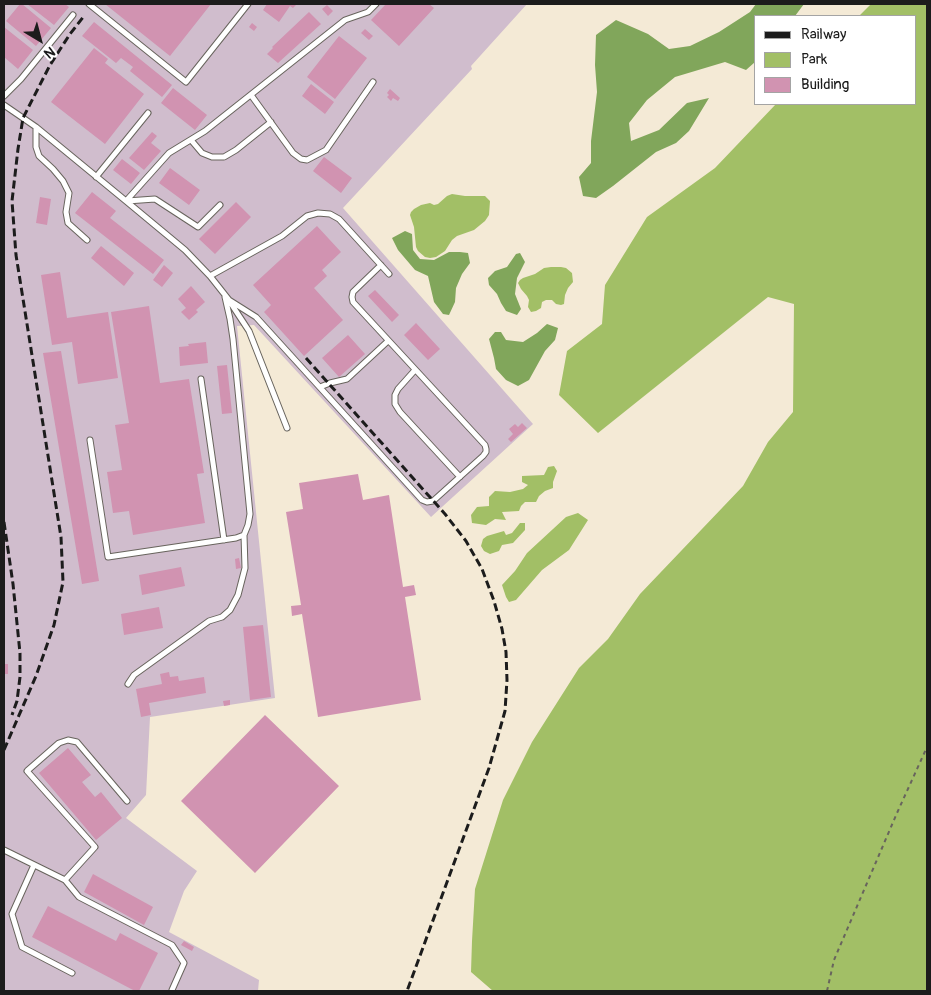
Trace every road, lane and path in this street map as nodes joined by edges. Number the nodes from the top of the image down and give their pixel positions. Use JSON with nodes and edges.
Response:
{"nodes":[{"id":1,"x":89,"y":4,"type":"edge"},
{"id":2,"x":248,"y":4,"type":"edge"},
{"id":3,"x":376,"y":4,"type":"edge"},
{"id":4,"x":72,"y":15,"type":"dead end"},
{"id":5,"x":373,"y":82,"type":"dead end"},
{"id":6,"x":252,"y":95,"type":"junction"},
{"id":7,"x":4,"y":96,"type":"edge"},
{"id":8,"x":4,"y":104,"type":"edge"},
{"id":9,"x":148,"y":113,"type":"dead end"},
{"id":10,"x":271,"y":122,"type":"junction"},
{"id":11,"x":36,"y":128,"type":"junction"},
{"id":12,"x":191,"y":140,"type":"junction"},
{"id":13,"x":96,"y":177,"type":"junction"},
{"id":14,"x":126,"y":201,"type":"junction"},
{"id":15,"x":220,"y":205,"type":"dead end"},
{"id":16,"x":87,"y":240,"type":"dead end"},
{"id":17,"x":381,"y":265,"type":"junction"},
{"id":18,"x":389,"y":274,"type":"dead end"},
{"id":19,"x":210,"y":276,"type":"junction"},
{"id":20,"x":224,"y":293,"type":"junction"},
{"id":21,"x":228,"y":300,"type":"junction"},
{"id":22,"x":388,"y":341,"type":"junction"},
{"id":23,"x":415,"y":370,"type":"junction"},
{"id":24,"x":201,"y":379,"type":"dead end"},
{"id":25,"x":320,"y":388,"type":"junction"},
{"id":26,"x":287,"y":428,"type":"dead end"},
{"id":27,"x":90,"y":440,"type":"dead end"},
{"id":28,"x":460,"y":477,"type":"junction"},
{"id":29,"x":244,"y":535,"type":"junction"},
{"id":30,"x":224,"y":540,"type":"junction"},
{"id":31,"x":128,"y":684,"type":"dead end"},
{"id":32,"x":927,"y":747,"type":"edge"},
{"id":33,"x":127,"y":801,"type":"dead end"},
{"id":34,"x":4,"y":850,"type":"edge"},
{"id":35,"x":34,"y":865,"type":"junction"},
{"id":36,"x":65,"y":880,"type":"junction"},
{"id":37,"x":72,"y":973,"type":"dead end"},
{"id":38,"x":172,"y":990,"type":"dead end"},
{"id":39,"x":827,"y":991,"type":"edge"}],
"edges":[{"from":1,"to":2,"type":"lane"},
{"from":3,"to":6,"type":"lane"},
{"from":4,"to":7,"type":"lane"},
{"from":5,"to":10,"type":"lane"},
{"from":6,"to":10,"type":"lane"},
{"from":6,"to":12,"type":"lane"},
{"from":8,"to":11,"type":"lane"},
{"from":9,"to":13,"type":"lane"},
{"from":10,"to":12,"type":"lane"},
{"from":11,"to":13,"type":"lane"},
{"from":11,"to":16,"type":"lane"},
{"from":12,"to":14,"type":"lane"},
{"from":13,"to":14,"type":"lane"},
{"from":14,"to":15,"type":"lane"},
{"from":14,"to":19,"type":"lane"},
{"from":17,"to":18,"type":"lane"},
{"from":17,"to":19,"type":"lane"},
{"from":17,"to":22,"type":"lane"},
{"from":19,"to":20,"type":"lane"},
{"from":20,"to":21,"type":"lane"},
{"from":20,"to":29,"type":"lane"},
{"from":21,"to":25,"type":"lane"},
{"from":21,"to":26,"type":"lane"},
{"from":22,"to":23,"type":"lane"},
{"from":22,"to":25,"type":"lane"},
{"from":23,"to":28,"type":"lane"},
{"from":23,"to":28,"type":"lane"},
{"from":24,"to":30,"type":"lane"},
{"from":25,"to":28,"type":"lane"},
{"from":27,"to":30,"type":"lane"},
{"from":29,"to":30,"type":"lane"},
{"from":29,"to":31,"type":"lane"},
{"from":32,"to":39,"type":"path"},
{"from":33,"to":36,"type":"lane"},
{"from":34,"to":35,"type":"lane"},
{"from":35,"to":36,"type":"lane"},
{"from":35,"to":37,"type":"lane"},
{"from":36,"to":38,"type":"lane"}]}
